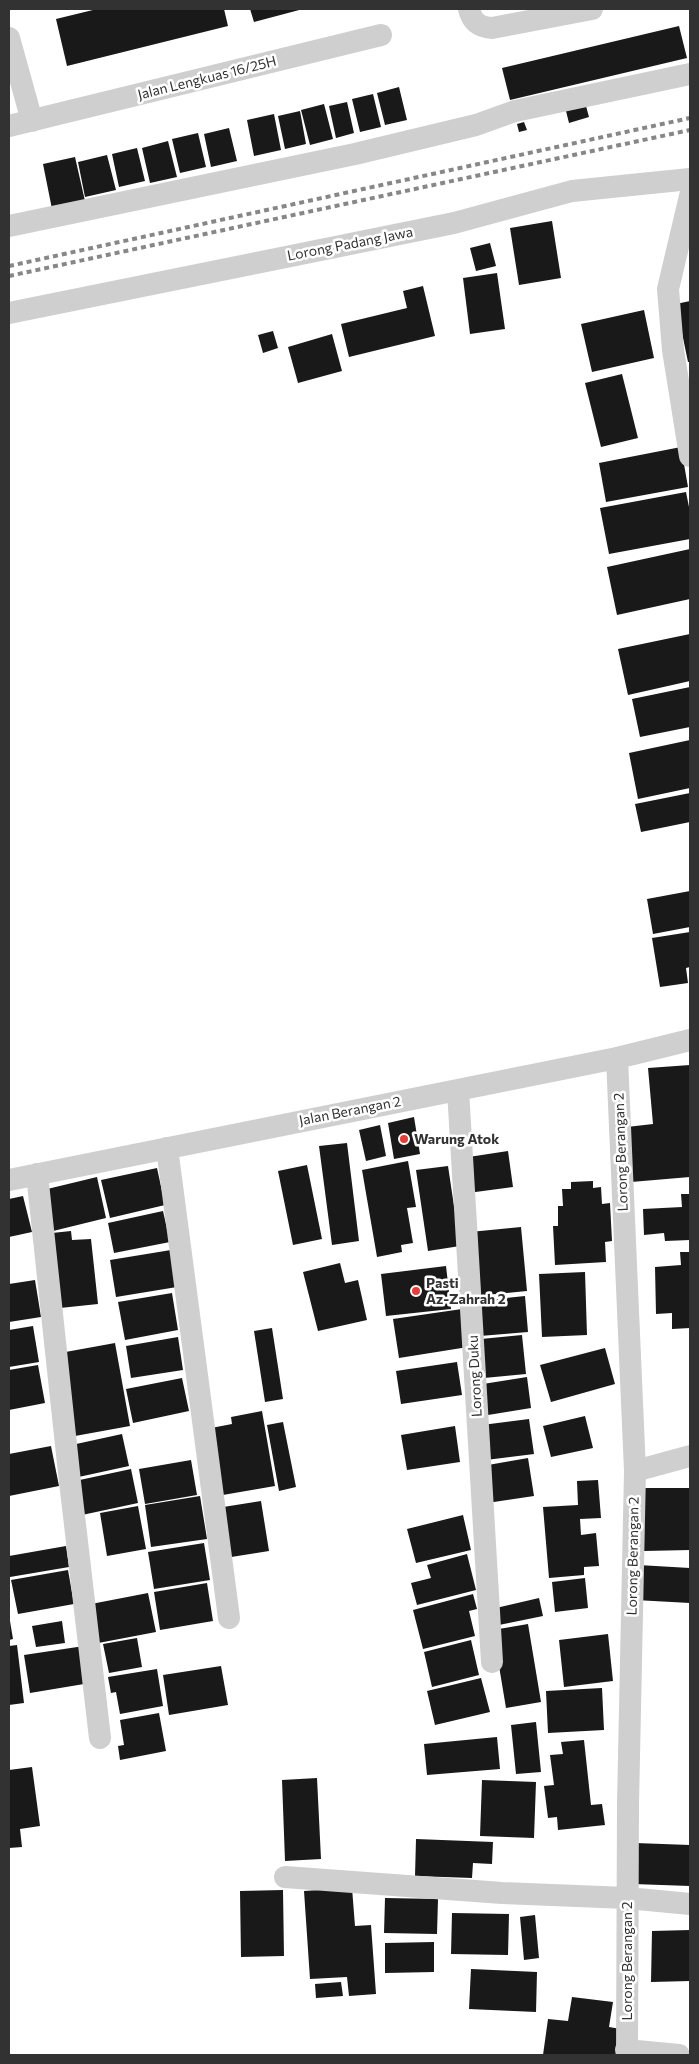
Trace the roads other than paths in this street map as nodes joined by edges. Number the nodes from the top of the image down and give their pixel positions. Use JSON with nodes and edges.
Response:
{"nodes":[{"id":1,"x":469,"y":9,"type":"edge"},
{"id":2,"x":592,"y":9,"type":"edge"},
{"id":3,"x":381,"y":35,"type":"dead end"},
{"id":4,"x":9,"y":38,"type":"edge"},
{"id":5,"x":690,"y":74,"type":"edge"},
{"id":6,"x":32,"y":121,"type":"junction"},
{"id":7,"x":9,"y":126,"type":"edge"},
{"id":8,"x":690,"y":179,"type":"edge"},
{"id":9,"x":690,"y":196,"type":"edge"},
{"id":10,"x":9,"y":226,"type":"edge"},
{"id":11,"x":9,"y":313,"type":"edge"},
{"id":12,"x":690,"y":456,"type":"edge"},
{"id":13,"x":690,"y":1040,"type":"edge"},
{"id":14,"x":617,"y":1058,"type":"junction"},
{"id":15,"x":458,"y":1090,"type":"junction"},
{"id":16,"x":167,"y":1148,"type":"junction"},
{"id":17,"x":37,"y":1174,"type":"junction"},
{"id":18,"x":9,"y":1180,"type":"edge"},
{"id":19,"x":690,"y":1456,"type":"edge"},
{"id":20,"x":635,"y":1471,"type":"junction"},
{"id":21,"x":230,"y":1618,"type":"dead end"},
{"id":22,"x":492,"y":1662,"type":"dead end"},
{"id":23,"x":100,"y":1738,"type":"dead end"},
{"id":24,"x":285,"y":1877,"type":"dead end"},
{"id":25,"x":627,"y":1898,"type":"junction"},
{"id":26,"x":690,"y":1904,"type":"edge"},
{"id":27,"x":627,"y":2053,"type":"edge"},
{"id":28,"x":679,"y":2055,"type":"edge"}],
"edges":[{"from":1,"to":2,"type":"street"},
{"from":3,"to":6,"type":"street","name":"Jalan Lengkuas 16/25H"},
{"from":4,"to":6,"type":"street"},
{"from":5,"to":10,"type":"street"},
{"from":6,"to":7,"type":"street","name":"Jalan Lengkuas 16/25H"},
{"from":8,"to":11,"type":"street","name":"Lorong Padang Jawa"},
{"from":9,"to":12,"type":"street"},
{"from":13,"to":14,"type":"street","name":"Jalan Berangan 2"},
{"from":14,"to":15,"type":"street","name":"Jalan Berangan 2"},
{"from":14,"to":20,"type":"street","name":"Lorong Berangan 2"},
{"from":15,"to":16,"type":"street","name":"Jalan Berangan 2"},
{"from":15,"to":22,"type":"street","name":"Lorong Duku"},
{"from":16,"to":17,"type":"street","name":"Jalan Berangan 2"},
{"from":16,"to":21,"type":"street"},
{"from":17,"to":18,"type":"street","name":"Jalan Berangan 2"},
{"from":17,"to":23,"type":"street"},
{"from":19,"to":20,"type":"street"},
{"from":20,"to":25,"type":"street","name":"Lorong Berangan 2"},
{"from":24,"to":25,"type":"street"},
{"from":25,"to":26,"type":"street"},
{"from":25,"to":27,"type":"street","name":"Lorong Berangan 2"},
{"from":27,"to":28,"type":"street"}]}
